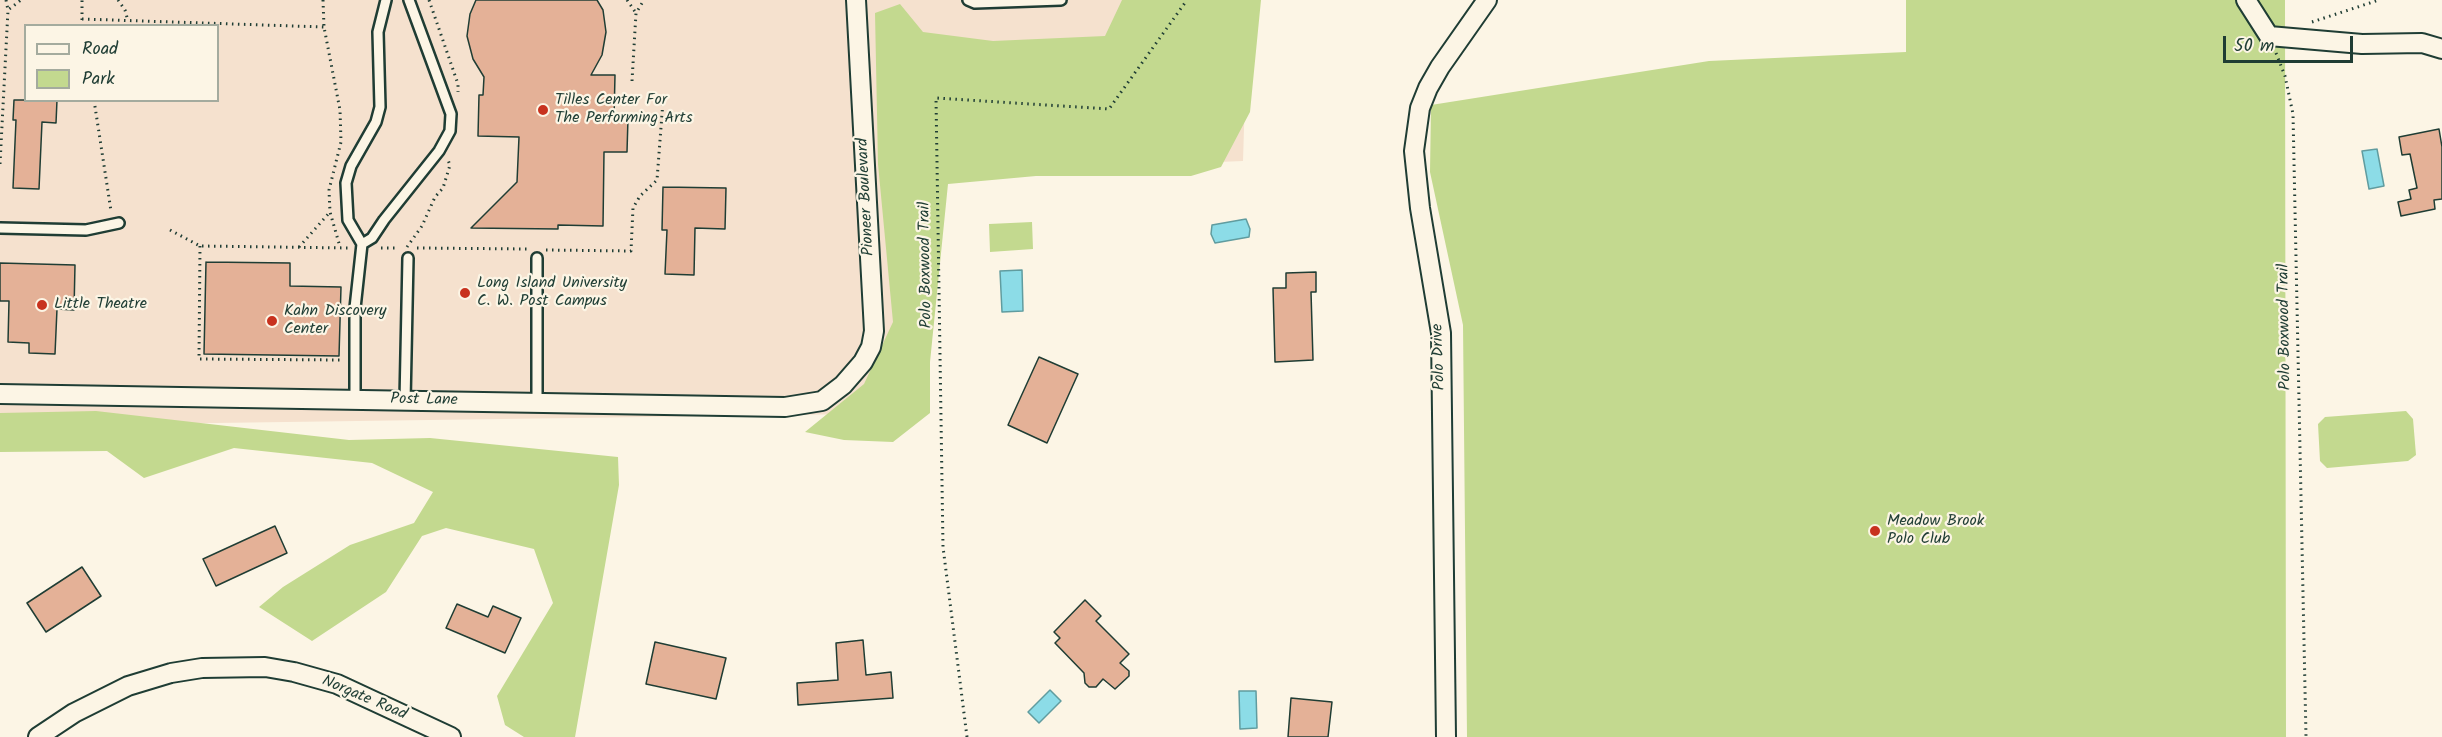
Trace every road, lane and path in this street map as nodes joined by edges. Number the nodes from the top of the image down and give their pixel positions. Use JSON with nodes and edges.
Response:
{"nodes":[{"id":1,"x":6,"y":0,"type":"edge"},
{"id":2,"x":21,"y":0,"type":"edge"},
{"id":3,"x":82,"y":0,"type":"edge"},
{"id":4,"x":118,"y":0,"type":"edge"},
{"id":5,"x":323,"y":0,"type":"edge"},
{"id":6,"x":386,"y":0,"type":"edge"},
{"id":7,"x":409,"y":0,"type":"edge"},
{"id":8,"x":429,"y":0,"type":"edge"},
{"id":9,"x":627,"y":0,"type":"edge"},
{"id":10,"x":644,"y":0,"type":"edge"},
{"id":11,"x":856,"y":0,"type":"edge"},
{"id":12,"x":968,"y":0,"type":"edge"},
{"id":13,"x":1061,"y":0,"type":"edge"},
{"id":14,"x":1187,"y":0,"type":"edge"},
{"id":15,"x":1487,"y":0,"type":"edge"},
{"id":16,"x":2246,"y":0,"type":"edge"},
{"id":17,"x":2379,"y":0,"type":"edge"},
{"id":18,"x":8,"y":10,"type":"junction"},
{"id":19,"x":636,"y":13,"type":"junction"},
{"id":20,"x":82,"y":19,"type":"junction"},
{"id":21,"x":128,"y":21,"type":"junction"},
{"id":22,"x":82,"y":24,"type":"edge"},
{"id":23,"x":2302,"y":25,"type":"dead end"},
{"id":24,"x":324,"y":27,"type":"junction"},
{"id":25,"x":2269,"y":36,"type":"junction"},
{"id":26,"x":2442,"y":49,"type":"edge"},
{"id":27,"x":632,"y":81,"type":"dead end"},
{"id":28,"x":458,"y":95,"type":"dead end"},
{"id":29,"x":663,"y":101,"type":"dead end"},
{"id":30,"x":94,"y":102,"type":"edge"},
{"id":31,"x":0,"y":164,"type":"edge"},
{"id":32,"x":443,"y":164,"type":"dead end"},
{"id":33,"x":330,"y":212,"type":"junction"},
{"id":34,"x":116,"y":224,"type":"joint"},
{"id":35,"x":0,"y":228,"type":"edge"},
{"id":36,"x":170,"y":230,"type":"dead end"},
{"id":37,"x":383,"y":240,"type":"dead end"},
{"id":38,"x":200,"y":246,"type":"junction"},
{"id":39,"x":362,"y":246,"type":"junction"},
{"id":40,"x":299,"y":247,"type":"junction"},
{"id":41,"x":340,"y":248,"type":"junction"},
{"id":42,"x":407,"y":253,"type":"junction"},
{"id":43,"x":537,"y":258,"type":"dead end"},
{"id":44,"x":343,"y":360,"type":"dead end"},
{"id":45,"x":843,"y":386,"type":"joint"},
{"id":46,"x":0,"y":394,"type":"edge"},
{"id":47,"x":355,"y":400,"type":"junction"},
{"id":48,"x":405,"y":401,"type":"junction"},
{"id":49,"x":537,"y":403,"type":"junction"},
{"id":50,"x":38,"y":737,"type":"edge"},
{"id":51,"x":451,"y":737,"type":"edge"},
{"id":52,"x":967,"y":737,"type":"edge"},
{"id":53,"x":1446,"y":737,"type":"edge"},
{"id":54,"x":2306,"y":737,"type":"edge"}],
"edges":[{"from":1,"to":18,"type":"path"},
{"from":2,"to":18,"type":"path"},
{"from":3,"to":20,"type":"path"},
{"from":4,"to":21,"type":"path"},
{"from":5,"to":24,"type":"path"},
{"from":6,"to":39,"type":"lane"},
{"from":7,"to":39,"type":"lane"},
{"from":8,"to":28,"type":"path"},
{"from":9,"to":19,"type":"path"},
{"from":10,"to":19,"type":"path"},
{"from":11,"to":45,"type":"street","name":"Pioneer Boulevard"},
{"from":12,"to":13,"type":"lane"},
{"from":14,"to":52,"type":"path","name":"Polo Boxwood Trail"},
{"from":15,"to":53,"type":"street","name":"Polo Drive"},
{"from":16,"to":25,"type":"street"},
{"from":17,"to":23,"type":"path"},
{"from":18,"to":31,"type":"path"},
{"from":19,"to":27,"type":"path"},
{"from":20,"to":21,"type":"path"},
{"from":20,"to":22,"type":"path"},
{"from":21,"to":24,"type":"path"},
{"from":24,"to":33,"type":"path"},
{"from":25,"to":26,"type":"street"},
{"from":25,"to":54,"type":"path","name":"Polo Boxwood Trail"},
{"from":29,"to":42,"type":"path"},
{"from":30,"to":34,"type":"path"},
{"from":32,"to":42,"type":"path"},
{"from":33,"to":40,"type":"path"},
{"from":33,"to":41,"type":"path"},
{"from":34,"to":35,"type":"lane"},
{"from":36,"to":38,"type":"path"},
{"from":37,"to":42,"type":"path"},
{"from":38,"to":40,"type":"path"},
{"from":38,"to":44,"type":"path"},
{"from":39,"to":41,"type":"path"},
{"from":39,"to":47,"type":"lane"},
{"from":40,"to":41,"type":"path"},
{"from":42,"to":48,"type":"lane"},
{"from":43,"to":49,"type":"lane"},
{"from":45,"to":49,"type":"street","name":"Post Lane"},
{"from":46,"to":47,"type":"street","name":"Post Lane"},
{"from":47,"to":48,"type":"street","name":"Post Lane"},
{"from":48,"to":49,"type":"street","name":"Post Lane"},
{"from":50,"to":51,"type":"street","name":"Norgate Road"}]}
